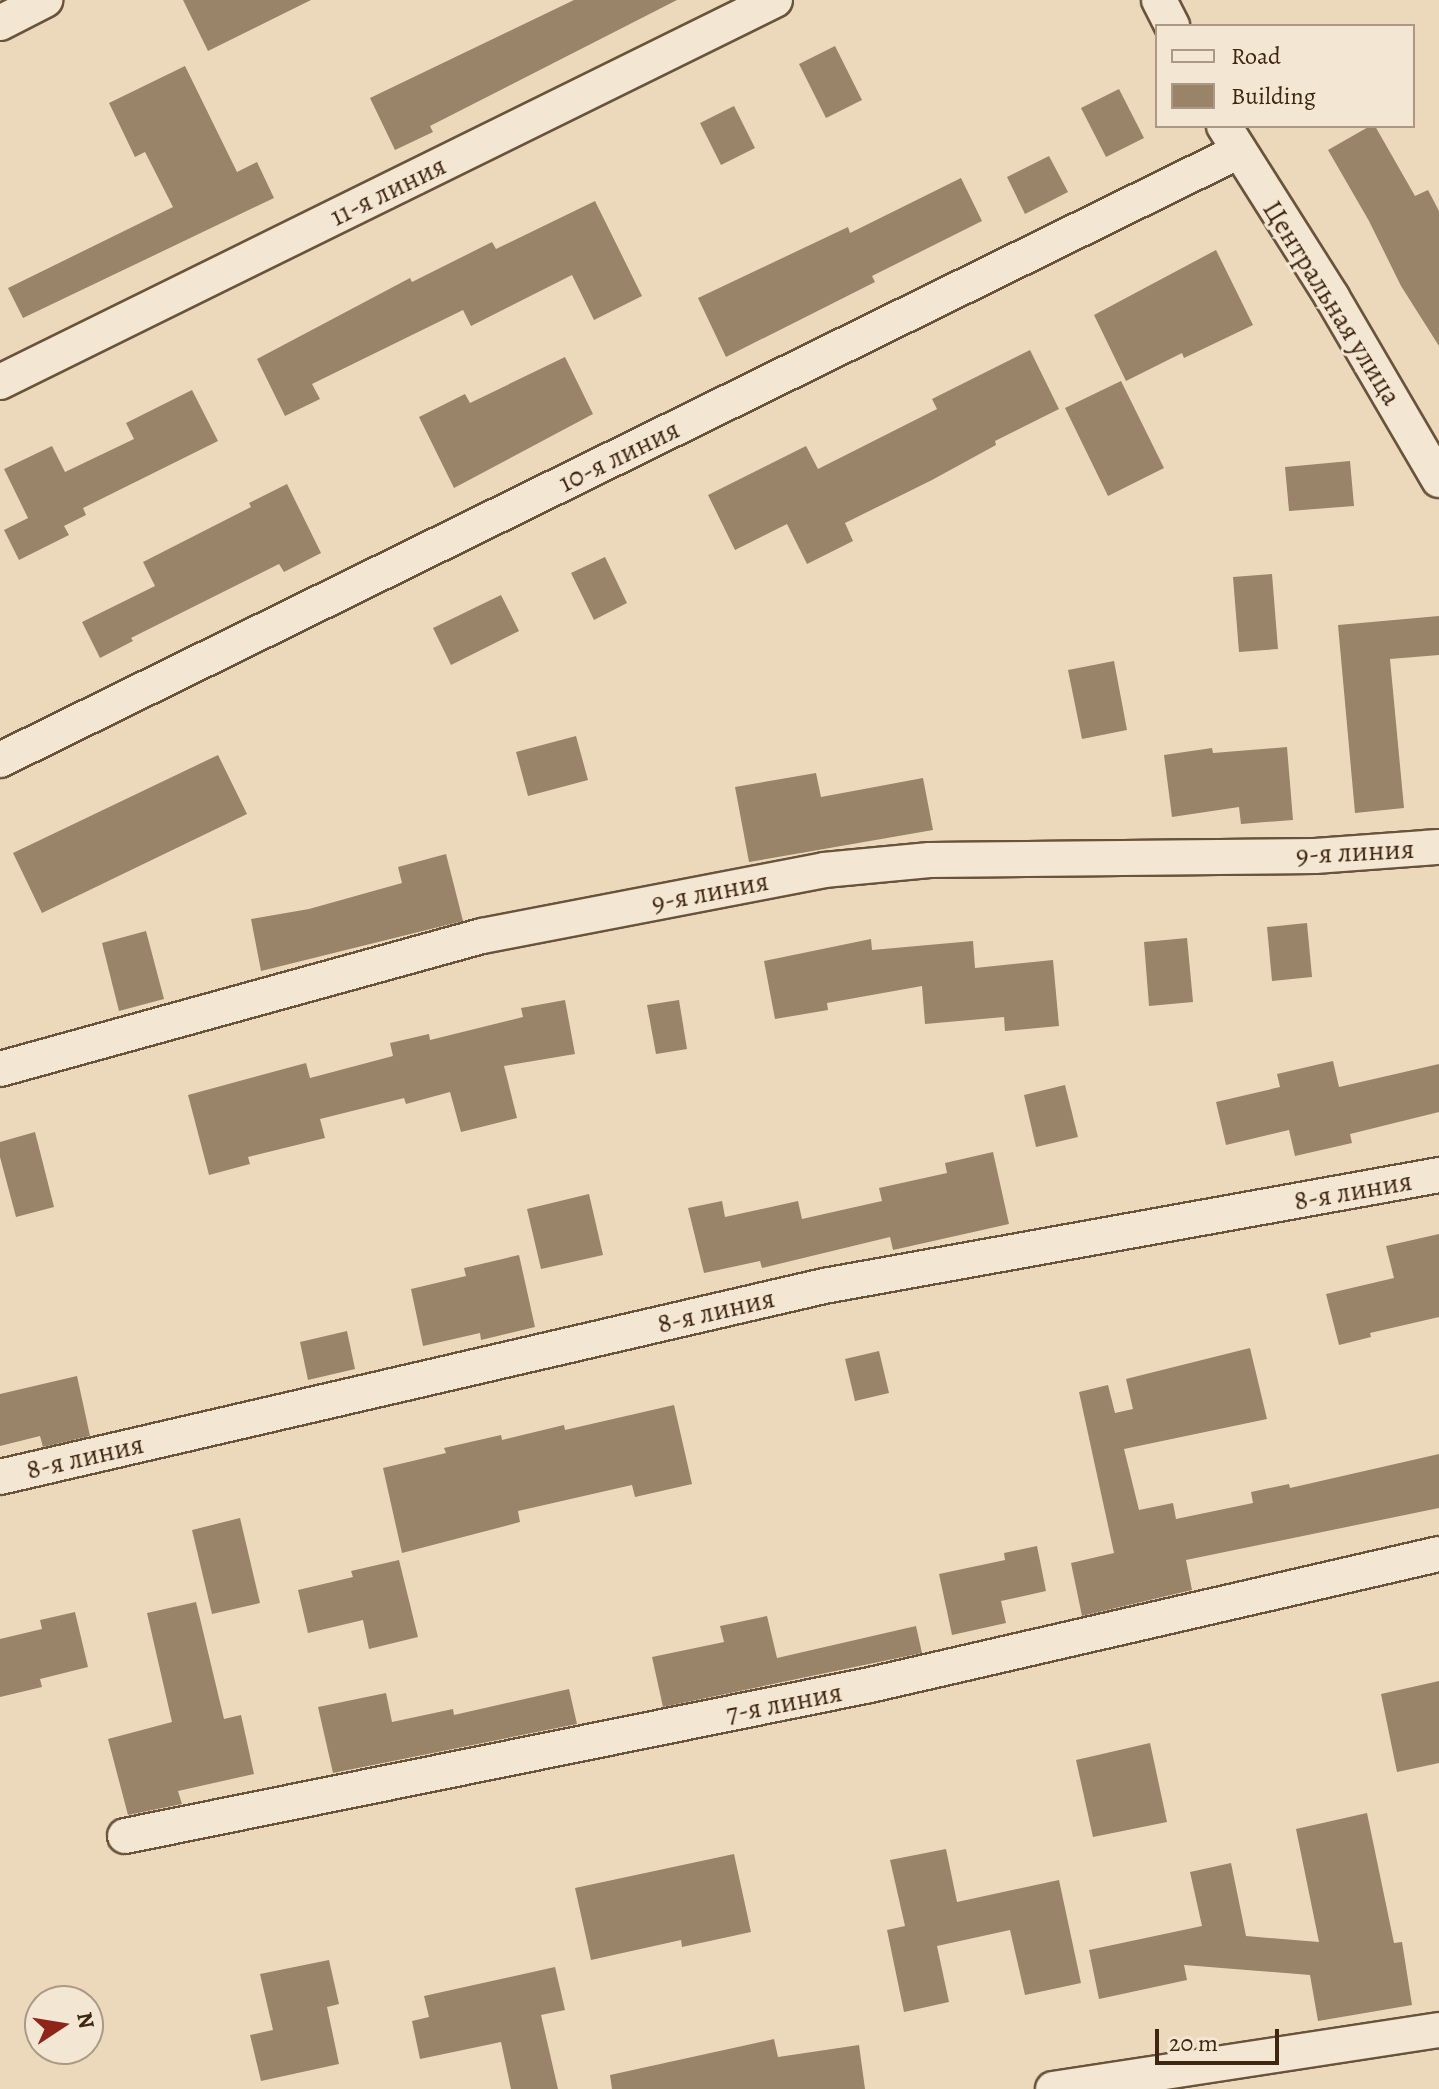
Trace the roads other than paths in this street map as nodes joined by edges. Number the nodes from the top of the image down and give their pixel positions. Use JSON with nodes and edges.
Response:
{"nodes":[{"id":1,"x":45,"y":0,"type":"edge"},
{"id":2,"x":775,"y":0,"type":"edge"},
{"id":3,"x":1159,"y":0,"type":"edge"},
{"id":4,"x":0,"y":23,"type":"edge"},
{"id":5,"x":1171,"y":24,"type":"edge"},
{"id":6,"x":1231,"y":139,"type":"edge"},
{"id":7,"x":0,"y":382,"type":"edge"},
{"id":8,"x":1439,"y":480,"type":"edge"},
{"id":9,"x":0,"y":760,"type":"edge"},
{"id":10,"x":1439,"y":847,"type":"edge"},
{"id":11,"x":0,"y":1069,"type":"edge"},
{"id":12,"x":1439,"y":1175,"type":"edge"},
{"id":13,"x":0,"y":1477,"type":"edge"},
{"id":14,"x":1439,"y":1554,"type":"edge"},
{"id":15,"x":125,"y":1836,"type":"dead end"},
{"id":16,"x":1439,"y":2030,"type":"edge"},
{"id":17,"x":1053,"y":2089,"type":"edge"}],
"edges":[{"from":1,"to":4,"type":"street"},
{"from":2,"to":7,"type":"street","name":"11-я линия"},
{"from":3,"to":5,"type":"street"},
{"from":6,"to":8,"type":"street","name":"Центральная улица"},
{"from":6,"to":9,"type":"street","name":"10-я линия"},
{"from":10,"to":11,"type":"street","name":"9-я линия"},
{"from":12,"to":13,"type":"street","name":"8-я линия"},
{"from":14,"to":15,"type":"street","name":"7-я линия"},
{"from":16,"to":17,"type":"street"}]}
